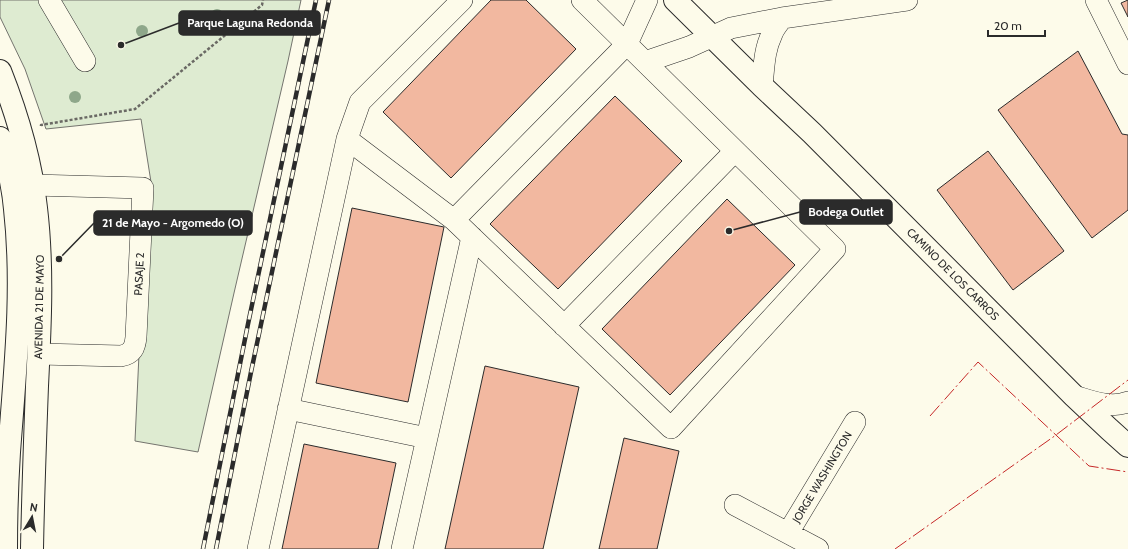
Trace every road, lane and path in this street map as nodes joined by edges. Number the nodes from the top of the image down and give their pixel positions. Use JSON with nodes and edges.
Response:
{"nodes":[{"id":1,"x":49,"y":0,"type":"edge"},
{"id":2,"x":264,"y":0,"type":"edge"},
{"id":3,"x":462,"y":0,"type":"edge"},
{"id":4,"x":582,"y":0,"type":"edge"},
{"id":5,"x":647,"y":0,"type":"edge"},
{"id":6,"x":675,"y":0,"type":"edge"},
{"id":7,"x":907,"y":0,"type":"edge"},
{"id":8,"x":1096,"y":0,"type":"edge"},
{"id":9,"x":782,"y":18,"type":"junction"},
{"id":10,"x":714,"y":36,"type":"junction"},
{"id":11,"x":627,"y":44,"type":"junction"},
{"id":12,"x":85,"y":61,"type":"dead end"},
{"id":13,"x":645,"y":62,"type":"junction"},
{"id":14,"x":1128,"y":64,"type":"edge"},
{"id":15,"x":0,"y":71,"type":"edge"},
{"id":16,"x":762,"y":86,"type":"junction"},
{"id":17,"x":42,"y":132,"type":"dead end"},
{"id":18,"x":0,"y":138,"type":"edge"},
{"id":19,"x":347,"y":138,"type":"junction"},
{"id":20,"x":735,"y":150,"type":"junction"},
{"id":21,"x":33,"y":185,"type":"junction"},
{"id":22,"x":454,"y":220,"type":"junction"},
{"id":23,"x":472,"y":237,"type":"junction"},
{"id":24,"x":564,"y":326,"type":"junction"},
{"id":25,"x":39,"y":354,"type":"junction"},
{"id":26,"x":1074,"y":396,"type":"junction"},
{"id":27,"x":1128,"y":402,"type":"edge"},
{"id":28,"x":288,"y":409,"type":"junction"},
{"id":29,"x":13,"y":413,"type":"junction"},
{"id":30,"x":855,"y":422,"type":"dead end"},
{"id":31,"x":0,"y":430,"type":"edge"},
{"id":32,"x":427,"y":438,"type":"junction"},
{"id":33,"x":1128,"y":446,"type":"edge"},
{"id":34,"x":4,"y":482,"type":"edge"},
{"id":35,"x":735,"y":505,"type":"dead end"},
{"id":36,"x":33,"y":516,"type":"junction"},
{"id":37,"x":788,"y":533,"type":"junction"},
{"id":38,"x":6,"y":549,"type":"edge"},
{"id":39,"x":32,"y":549,"type":"edge"},
{"id":40,"x":258,"y":549,"type":"edge"},
{"id":41,"x":402,"y":549,"type":"edge"},
{"id":42,"x":818,"y":549,"type":"edge"}],
"edges":[{"from":1,"to":12,"type":"street"},
{"from":2,"to":17,"type":"path"},
{"from":3,"to":19,"type":"street"},
{"from":4,"to":11,"type":"street"},
{"from":5,"to":11,"type":"street"},
{"from":6,"to":10,"type":"main road","name":"CAMINO DE LOS CARROS"},
{"from":7,"to":9,"type":"street"},
{"from":8,"to":14,"type":"street"},
{"from":9,"to":10,"type":"street"},
{"from":9,"to":16,"type":"street"},
{"from":10,"to":13,"type":"street"},
{"from":10,"to":16,"type":"main road","name":"CAMINO DE LOS CARROS"},
{"from":11,"to":13,"type":"street"},
{"from":11,"to":22,"type":"street"},
{"from":13,"to":20,"type":"street"},
{"from":15,"to":21,"type":"main road","name":"AVENIDA 21 DE MAYO"},
{"from":16,"to":26,"type":"main road","name":"CAMINO DE LOS CARROS"},
{"from":18,"to":29,"type":"main road","name":"AVENIDA 21 DE MAYO"},
{"from":19,"to":22,"type":"street"},
{"from":19,"to":28,"type":"street"},
{"from":20,"to":24,"type":"street"},
{"from":20,"to":24,"type":"street"},
{"from":21,"to":25,"type":"main road","name":"AVENIDA 21 DE MAYO"},
{"from":21,"to":25,"type":"street","name":"PASAJE 2"},
{"from":22,"to":23,"type":"street"},
{"from":23,"to":24,"type":"street"},
{"from":23,"to":32,"type":"street"},
{"from":25,"to":36,"type":"main road","name":"AVENIDA 21 DE MAYO"},
{"from":26,"to":27,"type":"street"},
{"from":26,"to":33,"type":"main road","name":"CAMINO DE LOS CARROS"},
{"from":28,"to":32,"type":"street"},
{"from":28,"to":40,"type":"street"},
{"from":29,"to":31,"type":"main road"},
{"from":29,"to":34,"type":"main road","name":"AVENIDA 21 DE MAYO"},
{"from":30,"to":37,"type":"street","name":"JORGE WASHINGTON"},
{"from":32,"to":41,"type":"street"},
{"from":34,"to":36,"type":"main road"},
{"from":34,"to":38,"type":"main road","name":"AVENIDA 21 DE MAYO"},
{"from":35,"to":37,"type":"street","name":"JORGE WASHINGTON"},
{"from":36,"to":39,"type":"main road","name":"AVENIDA 21 DE MAYO"},
{"from":37,"to":42,"type":"street","name":"JORGE WASHINGTON"}]}
